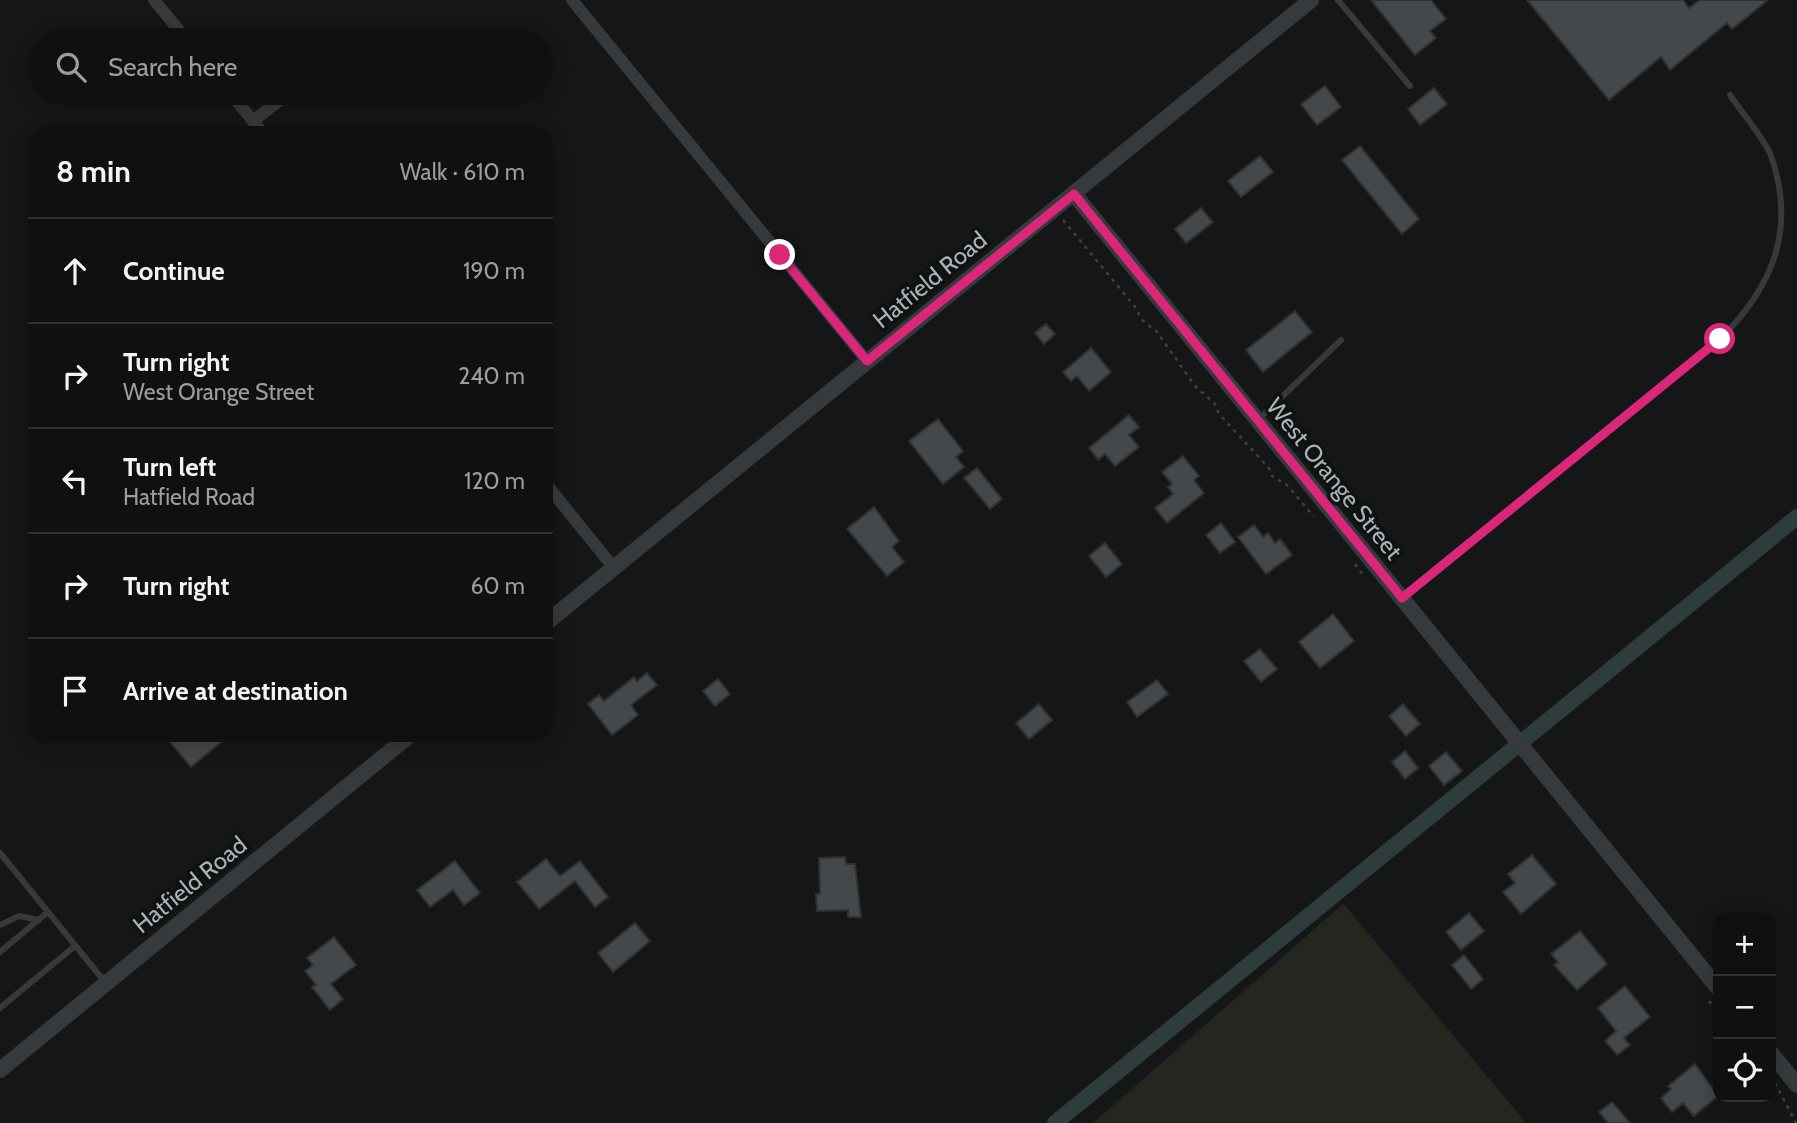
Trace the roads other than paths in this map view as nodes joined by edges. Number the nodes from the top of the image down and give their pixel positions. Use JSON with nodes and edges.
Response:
{"nodes":[{"id":1,"x":154,"y":0,"type":"edge"},
{"id":2,"x":572,"y":0,"type":"edge"},
{"id":3,"x":1311,"y":0,"type":"edge"},
{"id":4,"x":1338,"y":0,"type":"edge"},
{"id":5,"x":177,"y":28,"type":"edge"},
{"id":6,"x":1410,"y":86,"type":"dead end"},
{"id":7,"x":1730,"y":95,"type":"dead end"},
{"id":8,"x":240,"y":105,"type":"edge"},
{"id":9,"x":274,"y":105,"type":"edge"},
{"id":10,"x":253,"y":121,"type":"junction"},
{"id":11,"x":257,"y":126,"type":"edge"},
{"id":12,"x":1074,"y":194,"type":"junction"},
{"id":13,"x":1341,"y":340,"type":"dead end"},
{"id":14,"x":867,"y":361,"type":"junction"},
{"id":15,"x":1258,"y":421,"type":"junction"},
{"id":16,"x":553,"y":493,"type":"edge"},
{"id":17,"x":614,"y":568,"type":"junction"},
{"id":18,"x":1402,"y":598,"type":"junction"},
{"id":19,"x":553,"y":617,"type":"edge"},
{"id":20,"x":401,"y":742,"type":"edge"},
{"id":21,"x":0,"y":853,"type":"edge"},
{"id":22,"x":48,"y":912,"type":"junction"},
{"id":23,"x":40,"y":920,"type":"junction"},
{"id":24,"x":0,"y":925,"type":"edge"},
{"id":25,"x":75,"y":946,"type":"junction"},
{"id":26,"x":0,"y":952,"type":"edge"},
{"id":27,"x":106,"y":984,"type":"junction"},
{"id":28,"x":1712,"y":991,"type":"edge"},
{"id":29,"x":0,"y":1008,"type":"edge"},
{"id":30,"x":1776,"y":1059,"type":"edge"},
{"id":31,"x":0,"y":1070,"type":"edge"},
{"id":32,"x":1797,"y":1085,"type":"edge"}],
"edges":[{"from":1,"to":5,"type":"street"},
{"from":2,"to":14,"type":"street"},
{"from":3,"to":12,"type":"street","name":"Hatfield Road"},
{"from":4,"to":6,"type":"lane"},
{"from":7,"to":18,"type":"lane"},
{"from":8,"to":10,"type":"street"},
{"from":9,"to":10,"type":"street"},
{"from":10,"to":11,"type":"street"},
{"from":12,"to":14,"type":"street","name":"Hatfield Road"},
{"from":12,"to":15,"type":"street","name":"West Orange Street"},
{"from":13,"to":15,"type":"lane"},
{"from":14,"to":17,"type":"street","name":"Hatfield Road"},
{"from":15,"to":18,"type":"street","name":"West Orange Street"},
{"from":16,"to":17,"type":"street"},
{"from":17,"to":19,"type":"street","name":"Hatfield Road"},
{"from":18,"to":28,"type":"street","name":"West Orange Street"},
{"from":20,"to":27,"type":"street","name":"Hatfield Road"},
{"from":21,"to":22,"type":"lane"},
{"from":22,"to":23,"type":"lane"},
{"from":22,"to":25,"type":"lane"},
{"from":23,"to":24,"type":"lane"},
{"from":23,"to":26,"type":"lane"},
{"from":25,"to":27,"type":"lane"},
{"from":25,"to":29,"type":"lane"},
{"from":27,"to":31,"type":"street","name":"Hatfield Road"},
{"from":30,"to":32,"type":"street"}]}
